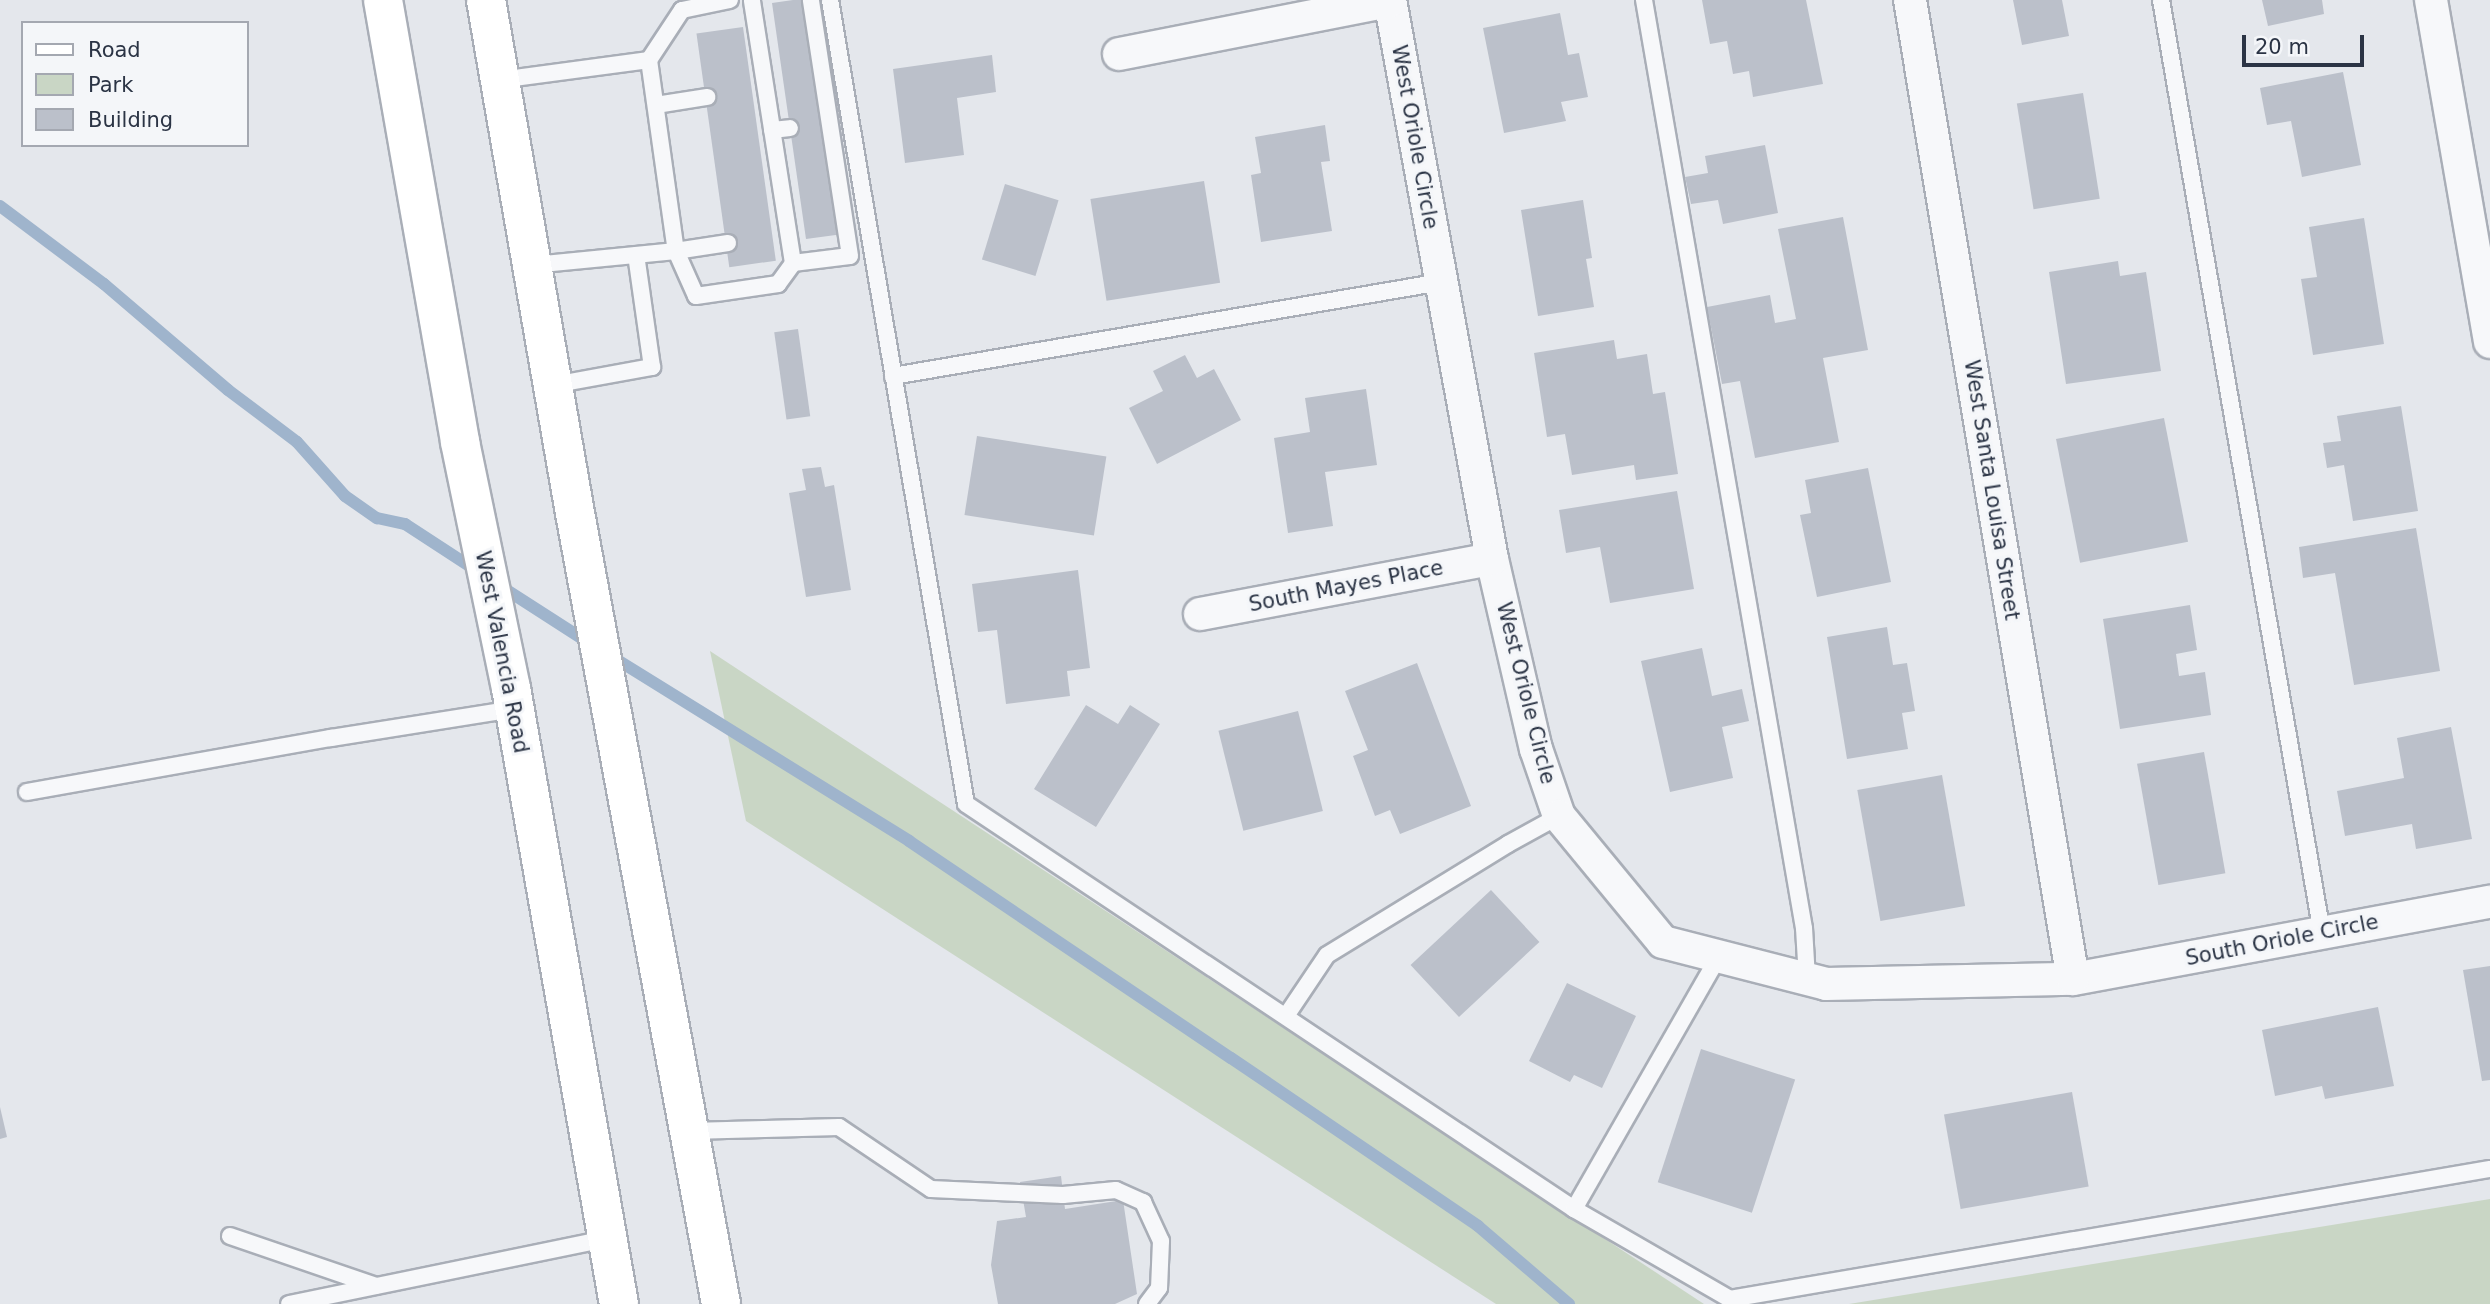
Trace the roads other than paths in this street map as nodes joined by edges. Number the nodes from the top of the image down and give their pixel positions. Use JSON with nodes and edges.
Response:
{"nodes":[{"id":1,"x":383,"y":0,"type":"edge"},
{"id":2,"x":486,"y":0,"type":"edge"},
{"id":3,"x":730,"y":0,"type":"edge"},
{"id":4,"x":752,"y":0,"type":"edge"},
{"id":5,"x":811,"y":0,"type":"edge"},
{"id":6,"x":830,"y":0,"type":"edge"},
{"id":7,"x":1390,"y":0,"type":"edge"},
{"id":8,"x":1644,"y":0,"type":"edge"},
{"id":9,"x":1910,"y":0,"type":"edge"},
{"id":10,"x":2161,"y":0,"type":"edge"},
{"id":11,"x":2431,"y":0,"type":"edge"},
{"id":12,"x":1119,"y":54,"type":"dead end"},
{"id":13,"x":649,"y":60,"type":"junction"},
{"id":14,"x":499,"y":80,"type":"junction"},
{"id":15,"x":706,"y":97,"type":"dead end"},
{"id":16,"x":656,"y":105,"type":"junction"},
{"id":17,"x":790,"y":128,"type":"dead end"},
{"id":18,"x":772,"y":130,"type":"junction"},
{"id":19,"x":728,"y":243,"type":"dead end"},
{"id":20,"x":676,"y":251,"type":"junction"},
{"id":21,"x":636,"y":255,"type":"junction"},
{"id":22,"x":793,"y":263,"type":"junction"},
{"id":23,"x":532,"y":265,"type":"junction"},
{"id":24,"x":1441,"y":282,"type":"junction"},
{"id":25,"x":2490,"y":342,"type":"edge"},
{"id":26,"x":894,"y":376,"type":"junction"},
{"id":27,"x":553,"y":384,"type":"junction"},
{"id":28,"x":1492,"y":559,"type":"junction"},
{"id":29,"x":1200,"y":614,"type":"dead end"},
{"id":30,"x":513,"y":698,"type":"junction"},
{"id":31,"x":27,"y":792,"type":"dead end"},
{"id":32,"x":1559,"y":816,"type":"junction"},
{"id":33,"x":2490,"y":902,"type":"edge"},
{"id":34,"x":2322,"y":933,"type":"junction"},
{"id":35,"x":1719,"y":956,"type":"junction"},
{"id":36,"x":1807,"y":979,"type":"junction"},
{"id":37,"x":2073,"y":979,"type":"junction"},
{"id":38,"x":1286,"y":1016,"type":"junction"},
{"id":39,"x":690,"y":1131,"type":"junction"},
{"id":40,"x":2490,"y":1169,"type":"edge"},
{"id":41,"x":1574,"y":1209,"type":"junction"},
{"id":42,"x":229,"y":1236,"type":"dead end"},
{"id":43,"x":607,"y":1239,"type":"junction"},
{"id":44,"x":377,"y":1286,"type":"junction"},
{"id":45,"x":289,"y":1304,"type":"edge"},
{"id":46,"x":619,"y":1304,"type":"edge"},
{"id":47,"x":721,"y":1304,"type":"edge"},
{"id":48,"x":1147,"y":1304,"type":"edge"}],
"edges":[{"from":1,"to":30,"type":"main road","name":"West Valencia Road"},
{"from":2,"to":14,"type":"main road"},
{"from":3,"to":13,"type":"lane"},
{"from":4,"to":18,"type":"lane"},
{"from":5,"to":22,"type":"lane"},
{"from":6,"to":26,"type":"lane"},
{"from":7,"to":12,"type":"street"},
{"from":7,"to":24,"type":"street","name":"West Oriole Circle"},
{"from":8,"to":36,"type":"lane"},
{"from":9,"to":37,"type":"street","name":"West Santa Louisa Street"},
{"from":10,"to":34,"type":"lane"},
{"from":11,"to":25,"type":"street"},
{"from":13,"to":14,"type":"lane"},
{"from":13,"to":16,"type":"lane"},
{"from":14,"to":23,"type":"main road"},
{"from":15,"to":16,"type":"lane"},
{"from":16,"to":20,"type":"lane"},
{"from":17,"to":18,"type":"lane"},
{"from":18,"to":22,"type":"lane"},
{"from":19,"to":20,"type":"lane"},
{"from":20,"to":21,"type":"lane"},
{"from":20,"to":22,"type":"lane"},
{"from":21,"to":23,"type":"lane"},
{"from":21,"to":27,"type":"lane"},
{"from":23,"to":27,"type":"main road"},
{"from":24,"to":26,"type":"lane"},
{"from":24,"to":28,"type":"street","name":"West Oriole Circle"},
{"from":26,"to":38,"type":"lane"},
{"from":27,"to":39,"type":"main road"},
{"from":28,"to":29,"type":"street","name":"South Mayes Place"},
{"from":28,"to":32,"type":"street","name":"West Oriole Circle"},
{"from":30,"to":31,"type":"lane"},
{"from":30,"to":43,"type":"main road","name":"West Valencia Road"},
{"from":32,"to":35,"type":"street","name":"West Oriole Circle"},
{"from":32,"to":38,"type":"lane"},
{"from":33,"to":34,"type":"street","name":"South Oriole Circle"},
{"from":34,"to":37,"type":"street","name":"South Oriole Circle"},
{"from":35,"to":36,"type":"street","name":"West Oriole Circle"},
{"from":35,"to":41,"type":"lane"},
{"from":36,"to":37,"type":"street","name":"West Oriole Circle"},
{"from":38,"to":41,"type":"lane"},
{"from":39,"to":47,"type":"main road"},
{"from":39,"to":48,"type":"lane"},
{"from":40,"to":41,"type":"lane"},
{"from":42,"to":44,"type":"lane"},
{"from":43,"to":44,"type":"lane"},
{"from":43,"to":46,"type":"main road","name":"West Valencia Road"},
{"from":44,"to":45,"type":"lane"}]}
